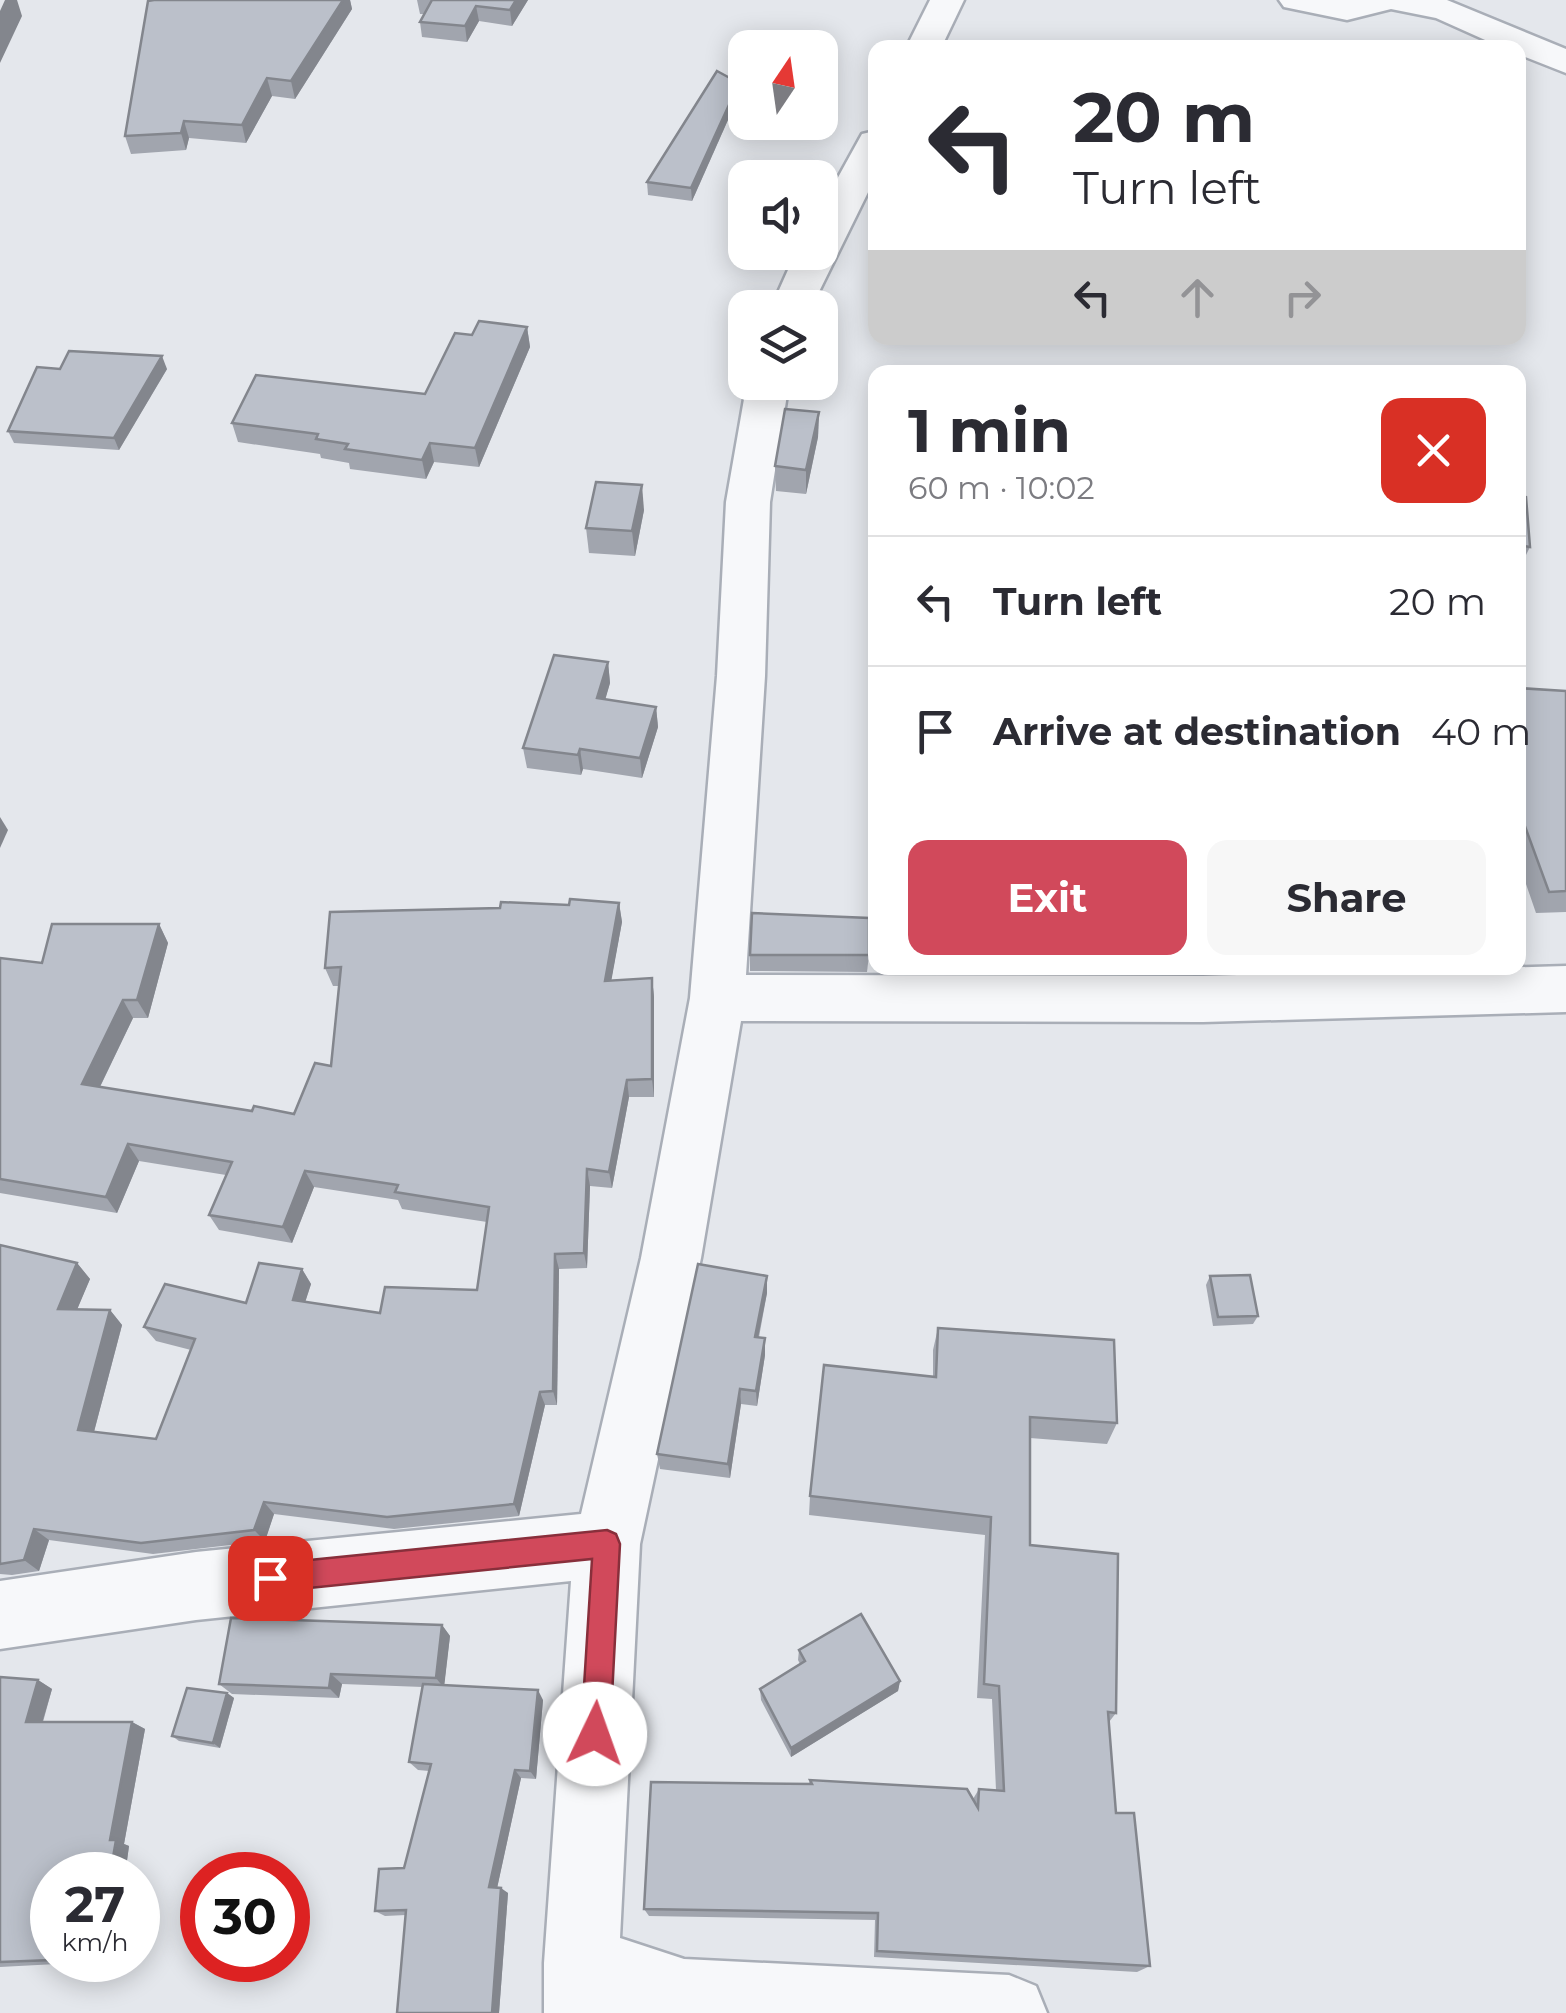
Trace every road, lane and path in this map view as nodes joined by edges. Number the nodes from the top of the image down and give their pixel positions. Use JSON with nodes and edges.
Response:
{"nodes":[{"id":1,"x":947,"y":0,"type":"edge"},
{"id":2,"x":1296,"y":0,"type":"edge"},
{"id":3,"x":1388,"y":0,"type":"edge"},
{"id":4,"x":1395,"y":0,"type":"edge"},
{"id":5,"x":927,"y":40,"type":"edge"},
{"id":6,"x":1515,"y":40,"type":"edge"},
{"id":7,"x":1526,"y":45,"type":"edge"},
{"id":8,"x":1566,"y":62,"type":"edge"},
{"id":9,"x":868,"y":155,"type":"edge"},
{"id":10,"x":838,"y":212,"type":"edge"},
{"id":11,"x":765,"y":400,"type":"edge"},
{"id":12,"x":1566,"y":989,"type":"edge"},
{"id":13,"x":718,"y":998,"type":"junction"},
{"id":14,"x":607,"y":1544,"type":"junction"},
{"id":15,"x":0,"y":1615,"type":"edge"},
{"id":16,"x":582,"y":1988,"type":"edge"},
{"id":17,"x":1008,"y":2013,"type":"edge"}],
"edges":[{"from":1,"to":5,"type":"street"},
{"from":2,"to":3,"type":"street"},
{"from":4,"to":6,"type":"street"},
{"from":7,"to":8,"type":"street"},
{"from":9,"to":10,"type":"street"},
{"from":11,"to":13,"type":"street"},
{"from":12,"to":13,"type":"street"},
{"from":13,"to":14,"type":"street"},
{"from":14,"to":15,"type":"street"},
{"from":14,"to":16,"type":"street"},
{"from":16,"to":17,"type":"street"}]}
